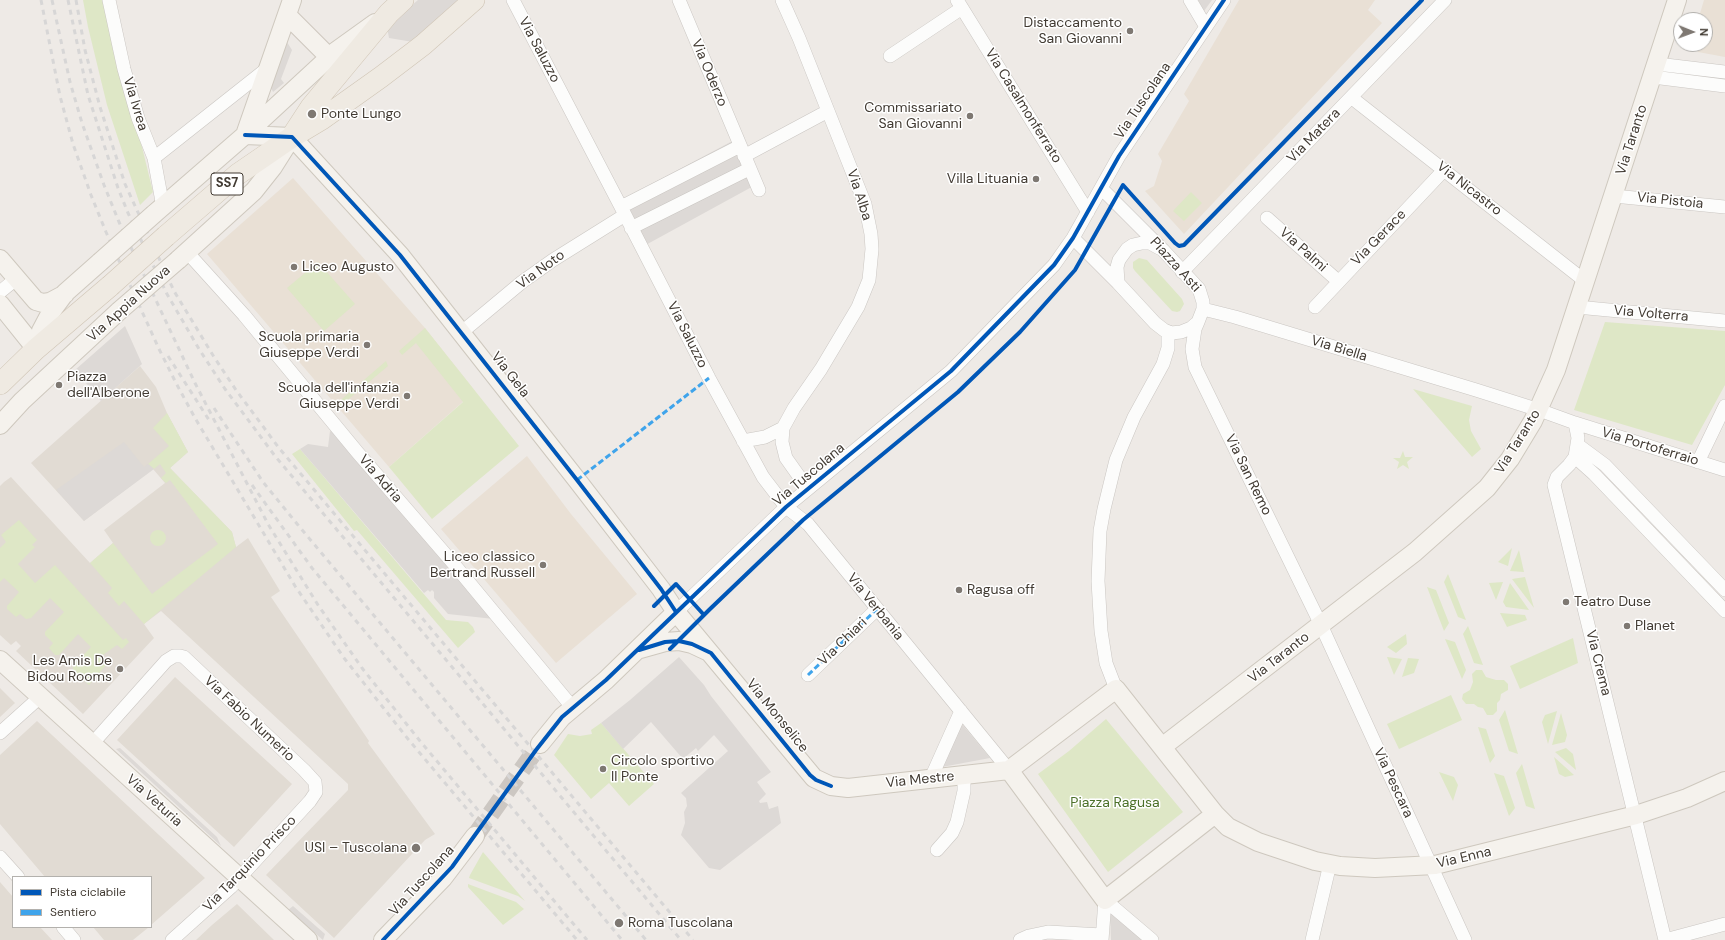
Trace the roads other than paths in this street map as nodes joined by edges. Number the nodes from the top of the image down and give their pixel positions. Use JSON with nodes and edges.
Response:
{"nodes":[{"id":1,"x":109,"y":0,"type":"edge"},
{"id":2,"x":474,"y":0,"type":"edge"},
{"id":3,"x":513,"y":0,"type":"edge"},
{"id":4,"x":679,"y":0,"type":"edge"},
{"id":5,"x":782,"y":0,"type":"edge"},
{"id":6,"x":1190,"y":0,"type":"edge"},
{"id":7,"x":1224,"y":0,"type":"edge"},
{"id":8,"x":1445,"y":0,"type":"edge"},
{"id":9,"x":1678,"y":0,"type":"edge"},
{"id":10,"x":959,"y":4,"type":"edge"},
{"id":11,"x":396,"y":6,"type":"edge"},
{"id":12,"x":290,"y":7,"type":"edge"},
{"id":13,"x":1206,"y":27,"type":"junction"},
{"id":14,"x":890,"y":56,"type":"dead end"},
{"id":15,"x":339,"y":60,"type":"junction"},
{"id":16,"x":270,"y":66,"type":"junction"},
{"id":17,"x":1655,"y":70,"type":"junction"},
{"id":18,"x":1725,"y":72,"type":"edge"},
{"id":19,"x":1725,"y":86,"type":"edge"},
{"id":20,"x":1352,"y":98,"type":"junction"},
{"id":21,"x":828,"y":111,"type":"junction"},
{"id":22,"x":245,"y":135,"type":"junction"},
{"id":23,"x":292,"y":137,"type":"junction"},
{"id":24,"x":742,"y":151,"type":"junction"},
{"id":25,"x":154,"y":158,"type":"junction"},
{"id":26,"x":749,"y":169,"type":"junction"},
{"id":27,"x":1444,"y":170,"type":"junction"},
{"id":28,"x":1101,"y":188,"type":"junction"},
{"id":29,"x":759,"y":190,"type":"dead end"},
{"id":30,"x":1614,"y":196,"type":"junction"},
{"id":31,"x":1725,"y":207,"type":"edge"},
{"id":32,"x":158,"y":211,"type":"junction"},
{"id":33,"x":623,"y":211,"type":"junction"},
{"id":34,"x":1088,"y":212,"type":"junction"},
{"id":35,"x":1267,"y":218,"type":"dead end"},
{"id":36,"x":631,"y":228,"type":"junction"},
{"id":37,"x":1073,"y":238,"type":"junction"},
{"id":38,"x":1163,"y":250,"type":"junction"},
{"id":39,"x":183,"y":256,"type":"junction"},
{"id":40,"x":0,"y":259,"type":"edge"},
{"id":41,"x":1182,"y":272,"type":"junction"},
{"id":42,"x":17,"y":278,"type":"junction"},
{"id":43,"x":1585,"y":281,"type":"junction"},
{"id":44,"x":1338,"y":282,"type":"junction"},
{"id":45,"x":1118,"y":283,"type":"junction"},
{"id":46,"x":0,"y":292,"type":"edge"},
{"id":47,"x":65,"y":293,"type":"junction"},
{"id":48,"x":0,"y":304,"type":"edge"},
{"id":49,"x":1315,"y":307,"type":"dead end"},
{"id":50,"x":1577,"y":307,"type":"junction"},
{"id":51,"x":1203,"y":309,"type":"junction"},
{"id":52,"x":1725,"y":321,"type":"edge"},
{"id":53,"x":1198,"y":322,"type":"junction"},
{"id":54,"x":462,"y":332,"type":"junction"},
{"id":55,"x":1168,"y":332,"type":"junction"},
{"id":56,"x":36,"y":349,"type":"junction"},
{"id":57,"x":0,"y":384,"type":"edge"},
{"id":58,"x":1725,"y":406,"type":"edge"},
{"id":59,"x":1539,"y":410,"type":"junction"},
{"id":60,"x":1575,"y":424,"type":"junction"},
{"id":61,"x":0,"y":425,"type":"edge"},
{"id":62,"x":783,"y":428,"type":"junction"},
{"id":63,"x":743,"y":441,"type":"junction"},
{"id":64,"x":1576,"y":451,"type":"junction"},
{"id":65,"x":1698,"y":462,"type":"junction"},
{"id":66,"x":1725,"y":470,"type":"edge"},
{"id":67,"x":808,"y":489,"type":"junction"},
{"id":68,"x":786,"y":507,"type":"junction"},
{"id":69,"x":1725,"y":590,"type":"edge"},
{"id":70,"x":877,"y":609,"type":"junction"},
{"id":71,"x":1725,"y":611,"type":"edge"},
{"id":72,"x":676,"y":612,"type":"junction"},
{"id":73,"x":1321,"y":626,"type":"junction"},
{"id":74,"x":638,"y":650,"type":"junction"},
{"id":75,"x":711,"y":654,"type":"junction"},
{"id":76,"x":0,"y":660,"type":"edge"},
{"id":77,"x":808,"y":674,"type":"dead end"},
{"id":78,"x":1116,"y":689,"type":"junction"},
{"id":79,"x":40,"y":697,"type":"junction"},
{"id":80,"x":573,"y":708,"type":"junction"},
{"id":81,"x":961,"y":710,"type":"junction"},
{"id":82,"x":0,"y":733,"type":"edge"},
{"id":83,"x":92,"y":744,"type":"junction"},
{"id":84,"x":540,"y":744,"type":"tunnel mouth"},
{"id":85,"x":1162,"y":747,"type":"junction"},
{"id":86,"x":1009,"y":770,"type":"junction"},
{"id":87,"x":964,"y":775,"type":"junction"},
{"id":88,"x":932,"y":778,"type":"junction"},
{"id":89,"x":315,"y":782,"type":"joint"},
{"id":90,"x":1720,"y":783,"type":"edge"},
{"id":91,"x":831,"y":786,"type":"joint"},
{"id":92,"x":1215,"y":814,"type":"junction"},
{"id":93,"x":1636,"y":815,"type":"junction"},
{"id":94,"x":476,"y":836,"type":"tunnel mouth"},
{"id":95,"x":937,"y":850,"type":"dead end"},
{"id":96,"x":0,"y":857,"type":"edge"},
{"id":97,"x":1330,"y":864,"type":"junction"},
{"id":98,"x":1430,"y":866,"type":"junction"},
{"id":99,"x":17,"y":876,"type":"edge"},
{"id":100,"x":239,"y":879,"type":"junction"},
{"id":101,"x":1105,"y":900,"type":"junction"},
{"id":102,"x":1725,"y":924,"type":"edge"},
{"id":103,"x":64,"y":928,"type":"edge"},
{"id":104,"x":1102,"y":938,"type":"edge"},
{"id":105,"x":74,"y":940,"type":"edge"},
{"id":106,"x":172,"y":940,"type":"edge"},
{"id":107,"x":308,"y":940,"type":"edge"},
{"id":108,"x":383,"y":940,"type":"edge"},
{"id":109,"x":1020,"y":940,"type":"edge"},
{"id":110,"x":1152,"y":940,"type":"edge"},
{"id":111,"x":1312,"y":940,"type":"edge"},
{"id":112,"x":1465,"y":940,"type":"edge"},
{"id":113,"x":1665,"y":940,"type":"edge"}],
"edges":[{"from":1,"to":25,"type":"street","name":"Via Ivrea"},
{"from":2,"to":23,"type":"main road","number":"SS7"},
{"from":3,"to":33,"type":"street","name":"Via Saluzzo"},
{"from":4,"to":24,"type":"street","name":"Via Oderzo"},
{"from":5,"to":21,"type":"street","name":"Via Alba"},
{"from":6,"to":13,"type":"street"},
{"from":7,"to":13,"type":"street","name":"Via Tuscolana"},
{"from":8,"to":20,"type":"street","name":"Via Matera"},
{"from":9,"to":17,"type":"main road","name":"Via Taranto"},
{"from":10,"to":14,"type":"street"},
{"from":10,"to":34,"type":"street","name":"Via Casalmonferrato"},
{"from":11,"to":15,"type":"main road","number":"SS7"},
{"from":12,"to":15,"type":"main road"},
{"from":12,"to":16,"type":"main road"},
{"from":13,"to":28,"type":"street","name":"Via Tuscolana"},
{"from":15,"to":22,"type":"main road","name":"Via Appia Nuova"},
{"from":15,"to":23,"type":"main road","number":"SS7"},
{"from":16,"to":22,"type":"main road"},
{"from":16,"to":25,"type":"street"},
{"from":17,"to":18,"type":"street"},
{"from":17,"to":19,"type":"street"},
{"from":17,"to":30,"type":"main road","name":"Via Taranto"},
{"from":20,"to":27,"type":"street","name":"Via Nicastro"},
{"from":20,"to":41,"type":"street","name":"Via Matera"},
{"from":21,"to":24,"type":"street","name":"Via Noto"},
{"from":21,"to":62,"type":"street","name":"Via Alba"},
{"from":22,"to":23,"type":"main road"},
{"from":22,"to":32,"type":"main road","name":"Via Appia Nuova"},
{"from":23,"to":39,"type":"main road","name":"Via Appia Nuova","number":"SS7"},
{"from":23,"to":54,"type":"main road","name":"Via Gela"},
{"from":23,"to":56,"type":"main road","name":"Via Appia Nuova","number":"SS7","bridge":true},
{"from":24,"to":26,"type":"street","name":"Via Oderzo"},
{"from":24,"to":33,"type":"street","name":"Via Noto"},
{"from":25,"to":32,"type":"street","name":"Via Ivrea"},
{"from":26,"to":29,"type":"street","name":"Via Oderzo"},
{"from":26,"to":36,"type":"street"},
{"from":27,"to":43,"type":"street","name":"Via Nicastro"},
{"from":27,"to":44,"type":"street","name":"Via Gerace"},
{"from":28,"to":34,"type":"street"},
{"from":28,"to":38,"type":"street","name":"Piazza Asti"},
{"from":30,"to":31,"type":"street","name":"Via Pistoia"},
{"from":30,"to":43,"type":"main road","name":"Via Taranto"},
{"from":32,"to":47,"type":"main road","name":"Via Appia Nuova","bridge":true},
{"from":33,"to":36,"type":"street","name":"Via Saluzzo"},
{"from":33,"to":54,"type":"street","name":"Via Noto"},
{"from":34,"to":37,"type":"street"},
{"from":35,"to":44,"type":"street","name":"Via Palmi"},
{"from":36,"to":63,"type":"street","name":"Via Saluzzo"},
{"from":37,"to":45,"type":"street"},
{"from":37,"to":67,"type":"street","name":"Via Tuscolana"},
{"from":38,"to":41,"type":"street","name":"Piazza Asti"},
{"from":38,"to":45,"type":"street"},
{"from":39,"to":61,"type":"main road","name":"Via Appia Nuova","number":"SS7","bridge":true},
{"from":39,"to":80,"type":"street","name":"Via Adria"},
{"from":40,"to":42,"type":"main road"},
{"from":41,"to":51,"type":"street","name":"Piazza Asti"},
{"from":42,"to":46,"type":"street"},
{"from":42,"to":47,"type":"main road"},
{"from":43,"to":50,"type":"main road","name":"Via Taranto"},
{"from":44,"to":49,"type":"street","name":"Via Gerace"},
{"from":45,"to":55,"type":"street"},
{"from":47,"to":56,"type":"main road","name":"Via Appia Nuova"},
{"from":48,"to":56,"type":"main road"},
{"from":50,"to":52,"type":"street","name":"Via Volterra"},
{"from":50,"to":59,"type":"main road","name":"Via Taranto"},
{"from":51,"to":53,"type":"street","name":"Piazza Asti"},
{"from":51,"to":59,"type":"street","name":"Via Biella"},
{"from":53,"to":55,"type":"street"},
{"from":53,"to":73,"type":"street","name":"Via San Remo"},
{"from":54,"to":72,"type":"main road","name":"Via Gela"},
{"from":55,"to":78,"type":"street"},
{"from":56,"to":57,"type":"main road","name":"Via Appia Nuova","number":"SS7"},
{"from":58,"to":65,"type":"street"},
{"from":59,"to":60,"type":"street","name":"Via Portoferraio"},
{"from":59,"to":73,"type":"main road","name":"Via Taranto"},
{"from":60,"to":64,"type":"street"},
{"from":60,"to":65,"type":"street","name":"Via Portoferraio"},
{"from":62,"to":63,"type":"street"},
{"from":62,"to":67,"type":"street"},
{"from":63,"to":68,"type":"street","name":"Via Saluzzo"},
{"from":64,"to":69,"type":"street"},
{"from":64,"to":71,"type":"street"},
{"from":64,"to":93,"type":"street","name":"Via Crema"},
{"from":65,"to":66,"type":"street","name":"Via Portoferraio"},
{"from":67,"to":68,"type":"street","name":"Via Tuscolana"},
{"from":68,"to":70,"type":"street","name":"Via Verbania"},
{"from":68,"to":72,"type":"street","name":"Via Tuscolana"},
{"from":70,"to":77,"type":"street","name":"Via Chiari"},
{"from":70,"to":81,"type":"street","name":"Via Verbania"},
{"from":72,"to":74,"type":"main road","name":"Via Tuscolana"},
{"from":72,"to":75,"type":"main road","name":"Via Monselice"},
{"from":73,"to":85,"type":"main road","name":"Via Taranto"},
{"from":73,"to":98,"type":"street","name":"Via Pescara"},
{"from":74,"to":75,"type":"main road"},
{"from":74,"to":80,"type":"main road","name":"Via Tuscolana"},
{"from":75,"to":91,"type":"main road","name":"Via Monselice"},
{"from":76,"to":79,"type":"main road","name":"Via Veturia"},
{"from":78,"to":85,"type":"main road"},
{"from":78,"to":86,"type":"main road"},
{"from":79,"to":82,"type":"street"},
{"from":79,"to":83,"type":"main road","name":"Via Veturia"},
{"from":80,"to":84,"type":"main road","name":"Via Tuscolana"},
{"from":81,"to":86,"type":"street","name":"Via Verbania"},
{"from":81,"to":88,"type":"street"},
{"from":83,"to":89,"type":"street","name":"Via Fabio Numerio"},
{"from":83,"to":100,"type":"main road","name":"Via Veturia"},
{"from":85,"to":92,"type":"main road"},
{"from":86,"to":87,"type":"main road","name":"Via Mestre"},
{"from":86,"to":101,"type":"main road"},
{"from":87,"to":88,"type":"main road","name":"Via Mestre"},
{"from":87,"to":95,"type":"street"},
{"from":88,"to":91,"type":"main road","name":"Via Mestre"},
{"from":89,"to":100,"type":"street","name":"Via Tarquinio Prisco"},
{"from":90,"to":93,"type":"main road","name":"Via Enna"},
{"from":92,"to":97,"type":"main road","name":"Via Enna"},
{"from":92,"to":101,"type":"main road"},
{"from":93,"to":98,"type":"main road","name":"Via Enna"},
{"from":93,"to":113,"type":"street"},
{"from":94,"to":108,"type":"main road","name":"Via Tuscolana"},
{"from":96,"to":99,"type":"street"},
{"from":97,"to":98,"type":"main road","name":"Via Enna"},
{"from":97,"to":111,"type":"street"},
{"from":98,"to":112,"type":"street","name":"Via Pescara"},
{"from":100,"to":106,"type":"street","name":"Via Tarquinio Prisco"},
{"from":100,"to":107,"type":"main road","name":"Via Veturia"},
{"from":101,"to":104,"type":"street"},
{"from":101,"to":110,"type":"street"},
{"from":102,"to":113,"type":"street"},
{"from":103,"to":105,"type":"street"},
{"from":104,"to":109,"type":"street"}]}
